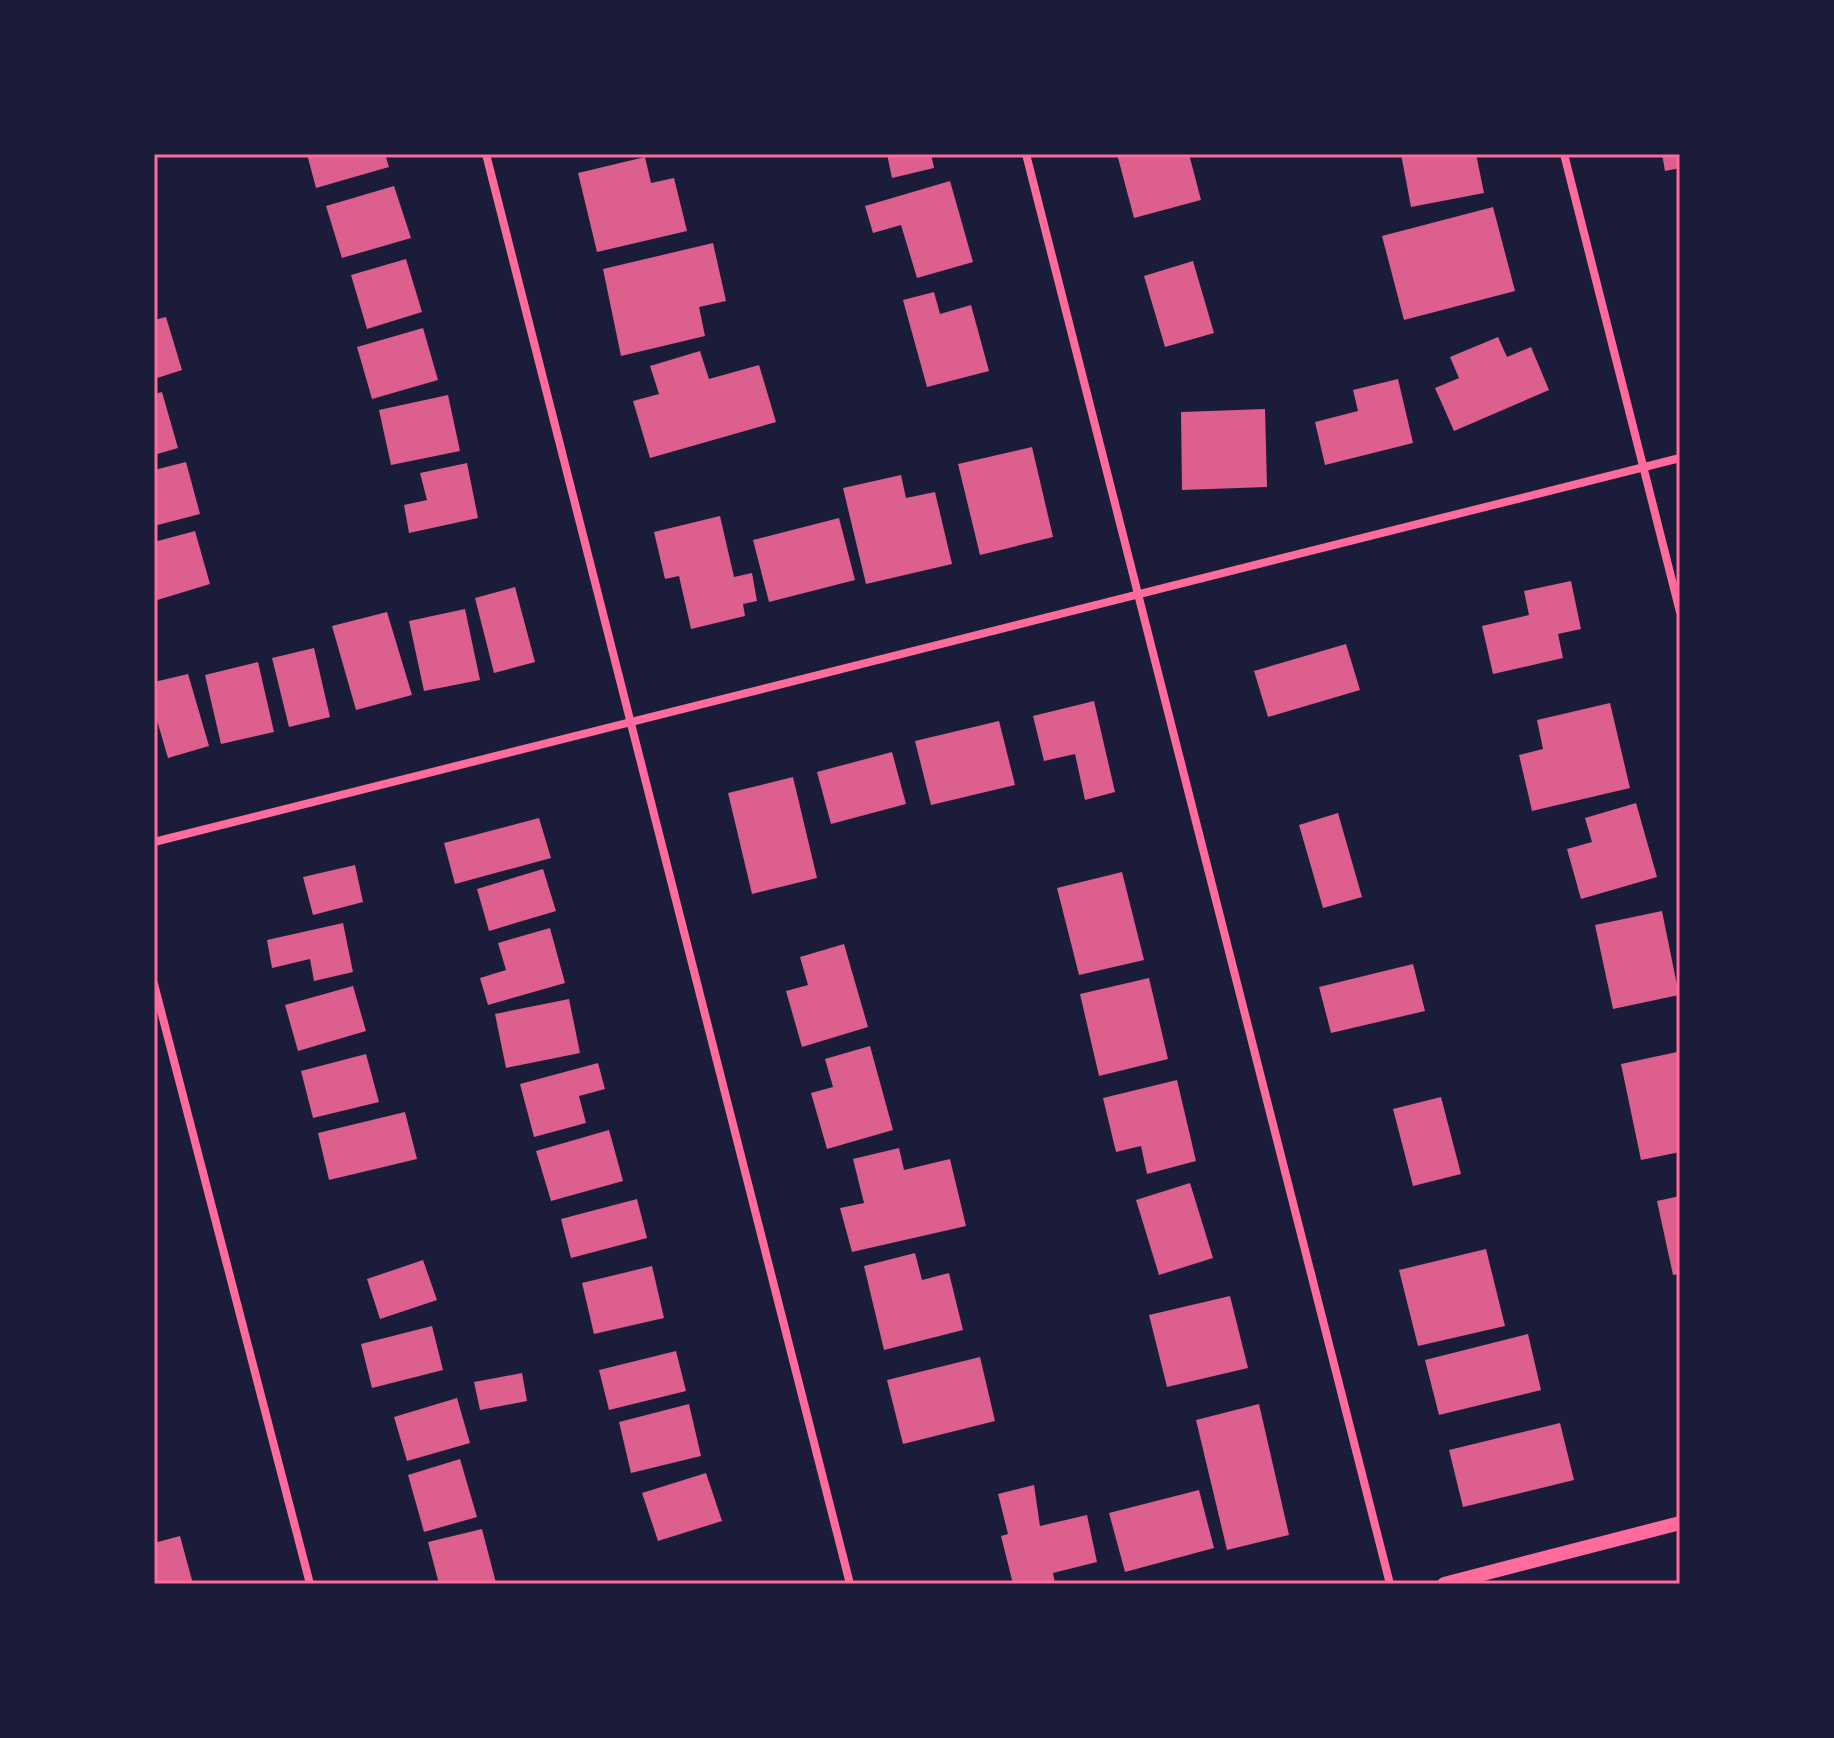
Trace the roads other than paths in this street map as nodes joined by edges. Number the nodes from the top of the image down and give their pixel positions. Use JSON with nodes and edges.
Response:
{"nodes":[{"id":1,"x":486,"y":154,"type":"edge"},
{"id":2,"x":1026,"y":154,"type":"edge"},
{"id":3,"x":1564,"y":154,"type":"edge"},
{"id":4,"x":1680,"y":458,"type":"edge"},
{"id":5,"x":1644,"y":467,"type":"junction"},
{"id":6,"x":1138,"y":592,"type":"junction"},
{"id":7,"x":1680,"y":612,"type":"edge"},
{"id":8,"x":630,"y":724,"type":"junction"},
{"id":9,"x":154,"y":842,"type":"edge"},
{"id":10,"x":154,"y":984,"type":"edge"},
{"id":11,"x":1680,"y":1523,"type":"edge"},
{"id":12,"x":310,"y":1584,"type":"edge"},
{"id":13,"x":850,"y":1584,"type":"edge"},
{"id":14,"x":1390,"y":1584,"type":"edge"},
{"id":15,"x":1444,"y":1584,"type":"edge"}],
"edges":[{"from":1,"to":8,"type":"street"},
{"from":2,"to":6,"type":"street"},
{"from":3,"to":5,"type":"street"},
{"from":4,"to":5,"type":"street"},
{"from":5,"to":6,"type":"street"},
{"from":5,"to":7,"type":"street"},
{"from":6,"to":8,"type":"street"},
{"from":6,"to":14,"type":"street"},
{"from":8,"to":9,"type":"street"},
{"from":8,"to":13,"type":"street"},
{"from":10,"to":12,"type":"street"},
{"from":11,"to":15,"type":"street"}]}
